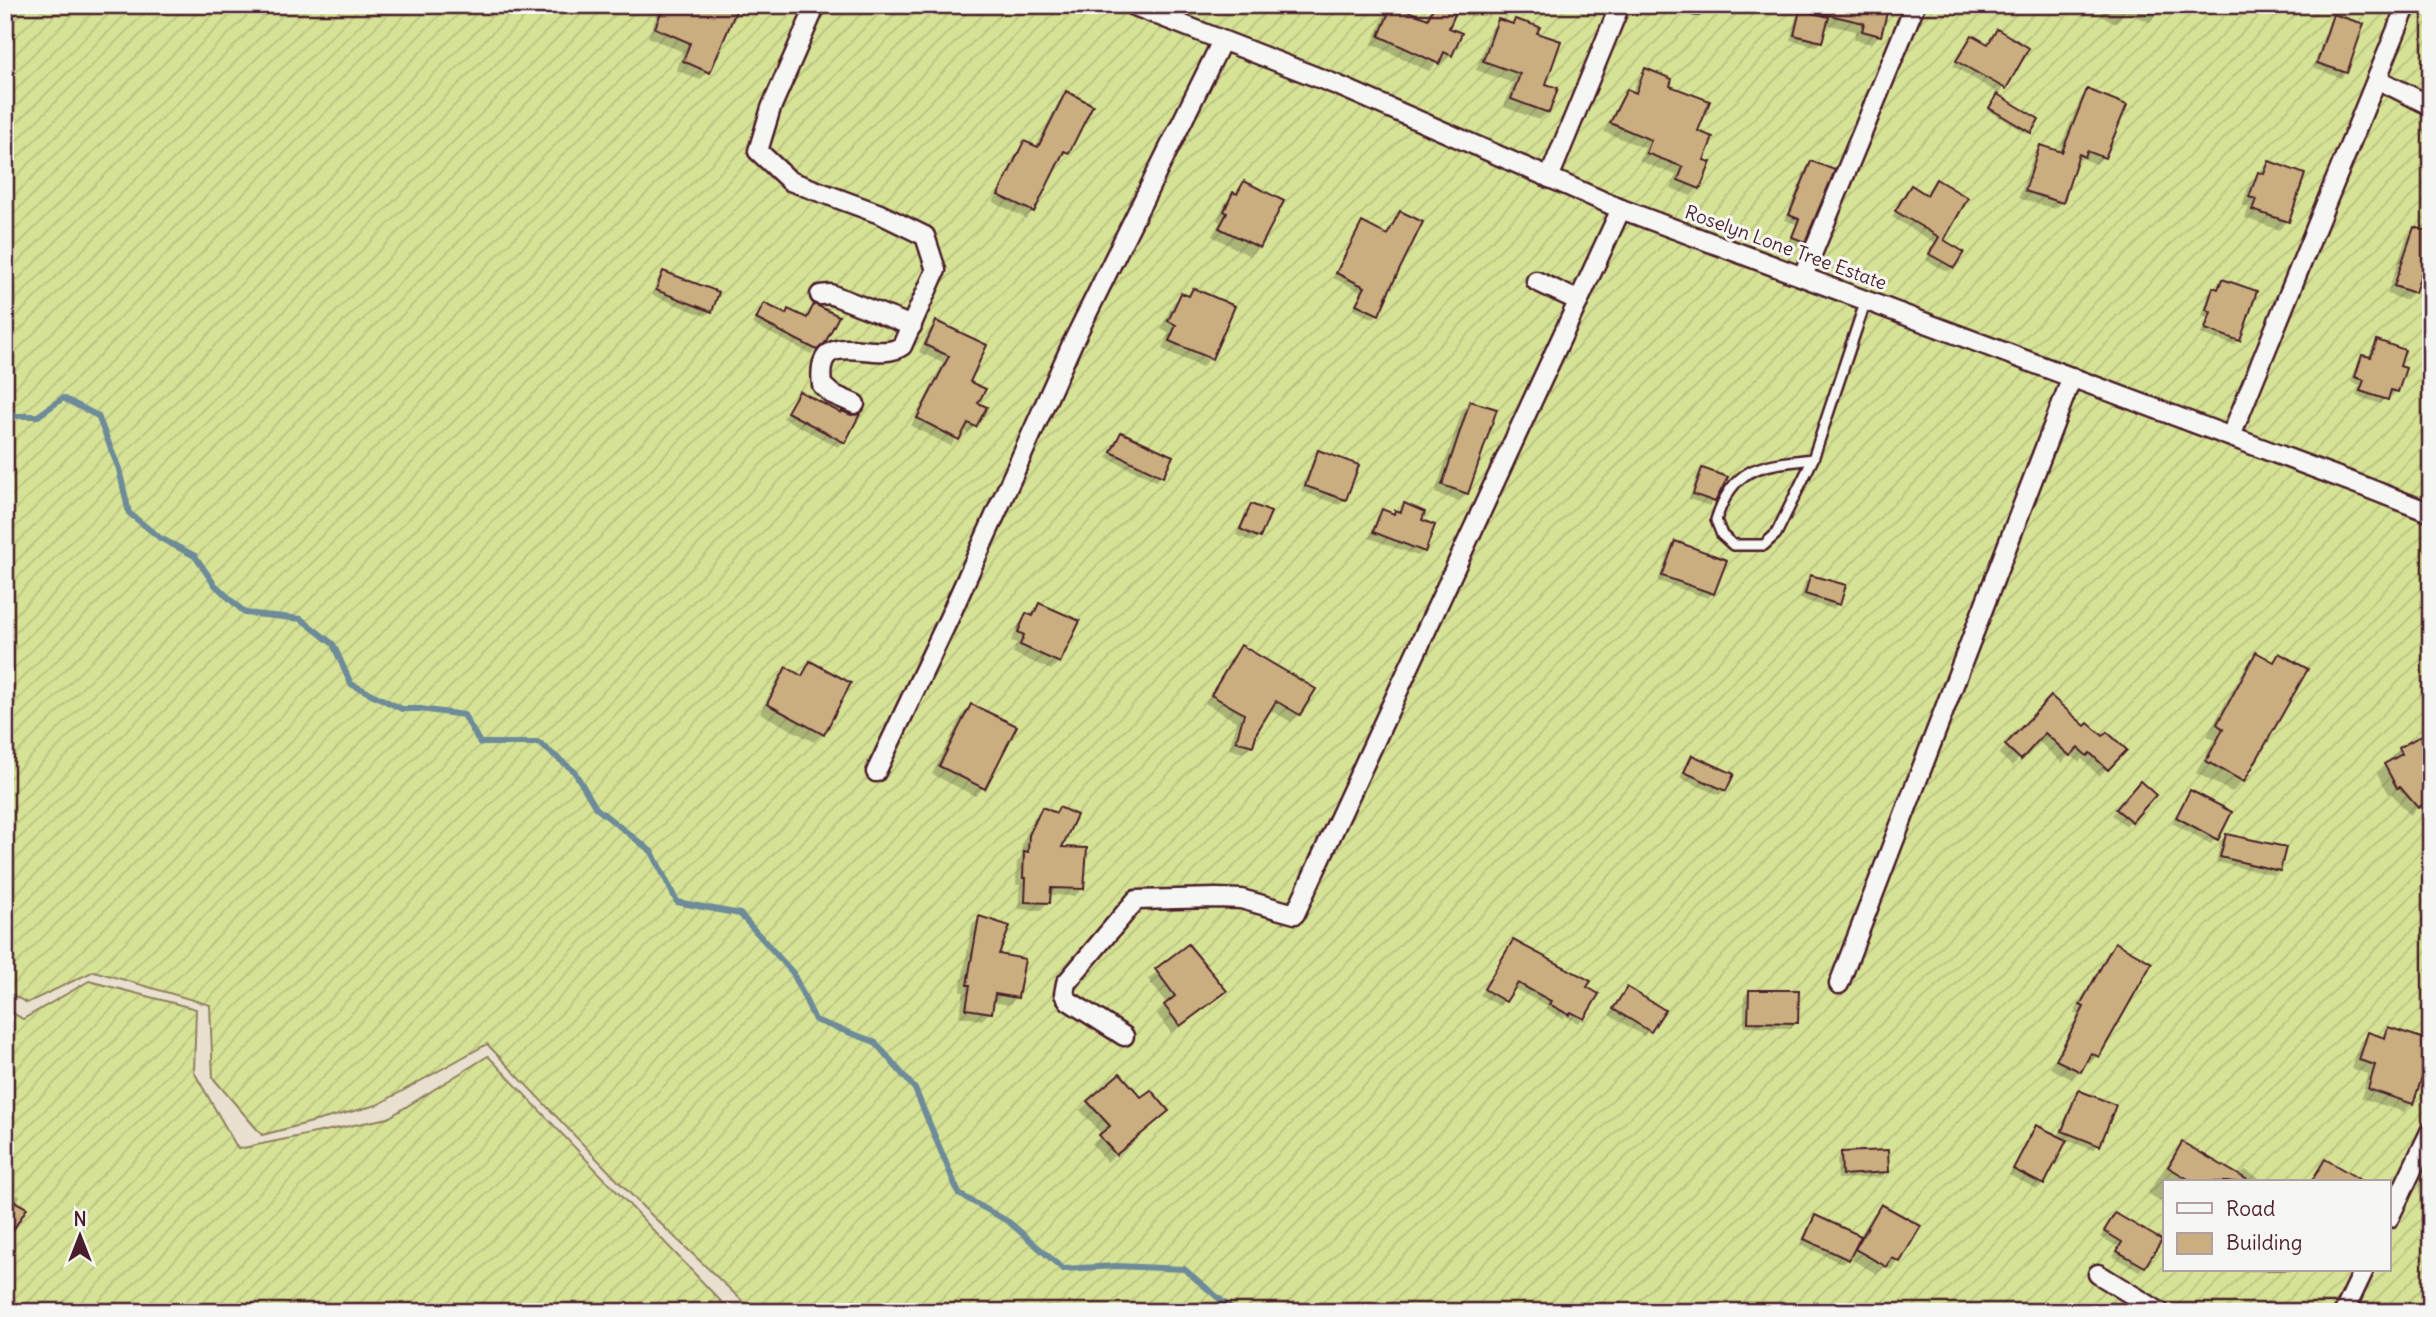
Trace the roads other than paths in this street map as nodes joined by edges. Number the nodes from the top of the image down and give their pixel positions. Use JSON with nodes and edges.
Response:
{"nodes":[{"id":1,"x":816,"y":5,"type":"edge"},
{"id":2,"x":1132,"y":5,"type":"edge"},
{"id":3,"x":1620,"y":5,"type":"edge"},
{"id":4,"x":1915,"y":5,"type":"edge"},
{"id":5,"x":2406,"y":7,"type":"dead end"},
{"id":6,"x":1222,"y":41,"type":"junction"},
{"id":7,"x":2376,"y":79,"type":"junction"},
{"id":8,"x":2431,"y":106,"type":"edge"},
{"id":9,"x":1549,"y":178,"type":"junction"},
{"id":10,"x":1621,"y":209,"type":"junction"},
{"id":11,"x":1803,"y":276,"type":"junction"},
{"id":12,"x":1536,"y":281,"type":"dead end"},
{"id":13,"x":820,"y":295,"type":"dead end"},
{"id":14,"x":1866,"y":300,"type":"junction"},
{"id":15,"x":1579,"y":301,"type":"junction"},
{"id":16,"x":912,"y":326,"type":"junction"},
{"id":17,"x":2072,"y":377,"type":"junction"},
{"id":18,"x":855,"y":404,"type":"dead end"},
{"id":19,"x":2231,"y":436,"type":"junction"},
{"id":20,"x":1813,"y":459,"type":"junction"},
{"id":21,"x":2431,"y":513,"type":"edge"},
{"id":22,"x":876,"y":772,"type":"dead end"},
{"id":23,"x":1839,"y":984,"type":"dead end"},
{"id":24,"x":1124,"y":1036,"type":"dead end"},
{"id":25,"x":2431,"y":1130,"type":"edge"},
{"id":26,"x":2390,"y":1216,"type":"edge"},
{"id":27,"x":2363,"y":1272,"type":"edge"},
{"id":28,"x":2098,"y":1274,"type":"dead end"},
{"id":29,"x":2160,"y":1312,"type":"edge"},
{"id":30,"x":2344,"y":1312,"type":"edge"}],
"edges":[{"from":1,"to":16,"type":"street"},
{"from":2,"to":6,"type":"street","name":"Roselyn Lone Tree Estate"},
{"from":3,"to":9,"type":"street"},
{"from":4,"to":11,"type":"street"},
{"from":5,"to":7,"type":"street"},
{"from":6,"to":9,"type":"street","name":"Roselyn Lone Tree Estate"},
{"from":6,"to":22,"type":"street"},
{"from":7,"to":8,"type":"street"},
{"from":7,"to":19,"type":"street"},
{"from":9,"to":10,"type":"street","name":"Roselyn Lone Tree Estate"},
{"from":10,"to":11,"type":"street","name":"Roselyn Lone Tree Estate"},
{"from":10,"to":15,"type":"street"},
{"from":11,"to":14,"type":"street","name":"Roselyn Lone Tree Estate"},
{"from":12,"to":15,"type":"street"},
{"from":13,"to":16,"type":"street"},
{"from":14,"to":17,"type":"street","name":"Roselyn Lone Tree Estate"},
{"from":14,"to":20,"type":"lane"},
{"from":15,"to":24,"type":"street"},
{"from":16,"to":18,"type":"street"},
{"from":17,"to":19,"type":"street","name":"Roselyn Lone Tree Estate"},
{"from":17,"to":23,"type":"street"},
{"from":19,"to":21,"type":"street","name":"Roselyn Lone Tree Estate"},
{"from":20,"to":20,"type":"lane"},
{"from":25,"to":26,"type":"street"},
{"from":27,"to":30,"type":"street"},
{"from":28,"to":29,"type":"street"}]}
